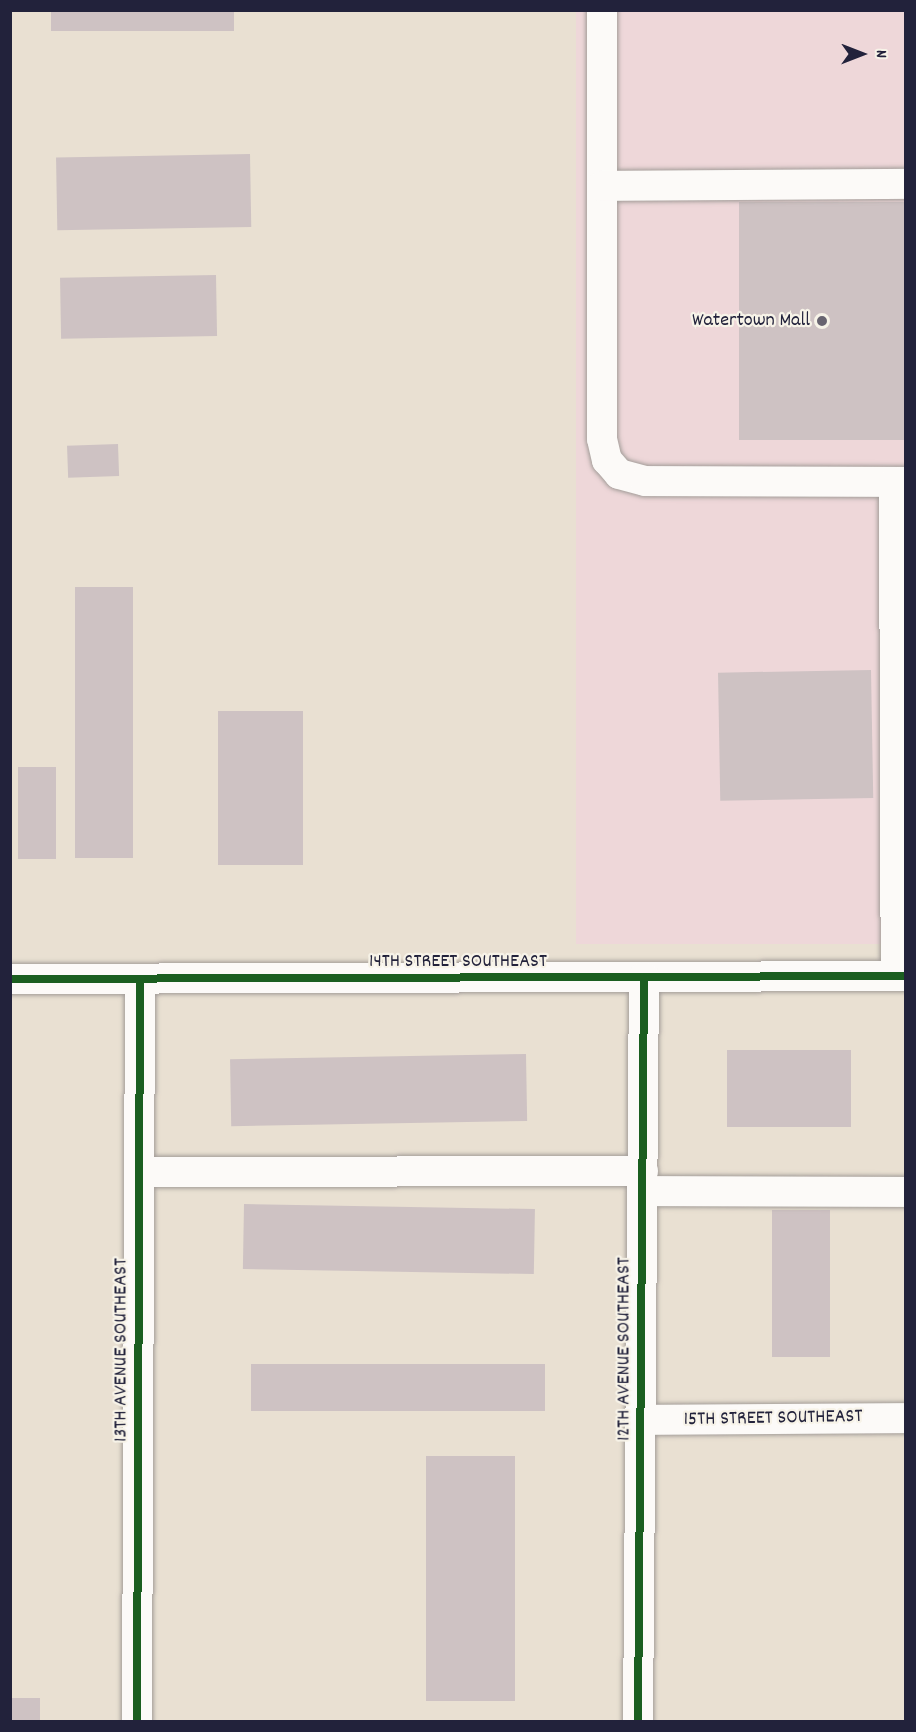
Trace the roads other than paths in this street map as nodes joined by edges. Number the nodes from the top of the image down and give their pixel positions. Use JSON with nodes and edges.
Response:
{"nodes":[{"id":1,"x":602,"y":10,"type":"edge"},
{"id":2,"x":906,"y":183,"type":"edge"},
{"id":3,"x":602,"y":186,"type":"junction"},
{"id":4,"x":900,"y":482,"type":"edge"},
{"id":5,"x":901,"y":976,"type":"edge"},
{"id":6,"x":644,"y":977,"type":"junction"},
{"id":7,"x":10,"y":979,"type":"edge"},
{"id":8,"x":140,"y":980,"type":"junction"},
{"id":9,"x":140,"y":1172,"type":"junction"},
{"id":10,"x":643,"y":1181,"type":"junction"},
{"id":11,"x":906,"y":1192,"type":"edge"},
{"id":12,"x":906,"y":1418,"type":"edge"},
{"id":13,"x":641,"y":1420,"type":"junction"},
{"id":14,"x":137,"y":1722,"type":"edge"},
{"id":15,"x":638,"y":1722,"type":"edge"}],
"edges":[{"from":1,"to":3,"type":"street"},
{"from":2,"to":3,"type":"street"},
{"from":3,"to":4,"type":"street"},
{"from":4,"to":5,"type":"street"},
{"from":5,"to":6,"type":"street","name":"14TH STREET SOUTHEAST"},
{"from":6,"to":8,"type":"street","name":"14TH STREET SOUTHEAST"},
{"from":6,"to":10,"type":"street","name":"12TH AVENUE SOUTHEAST"},
{"from":7,"to":8,"type":"street","name":"14TH STREET SOUTHEAST"},
{"from":8,"to":9,"type":"street","name":"13TH AVENUE SOUTHEAST"},
{"from":9,"to":10,"type":"street"},
{"from":9,"to":14,"type":"street","name":"13TH AVENUE SOUTHEAST"},
{"from":10,"to":11,"type":"street"},
{"from":10,"to":13,"type":"street","name":"12TH AVENUE SOUTHEAST"},
{"from":12,"to":13,"type":"street","name":"15TH STREET SOUTHEAST"},
{"from":13,"to":15,"type":"street","name":"12TH AVENUE SOUTHEAST"}]}
